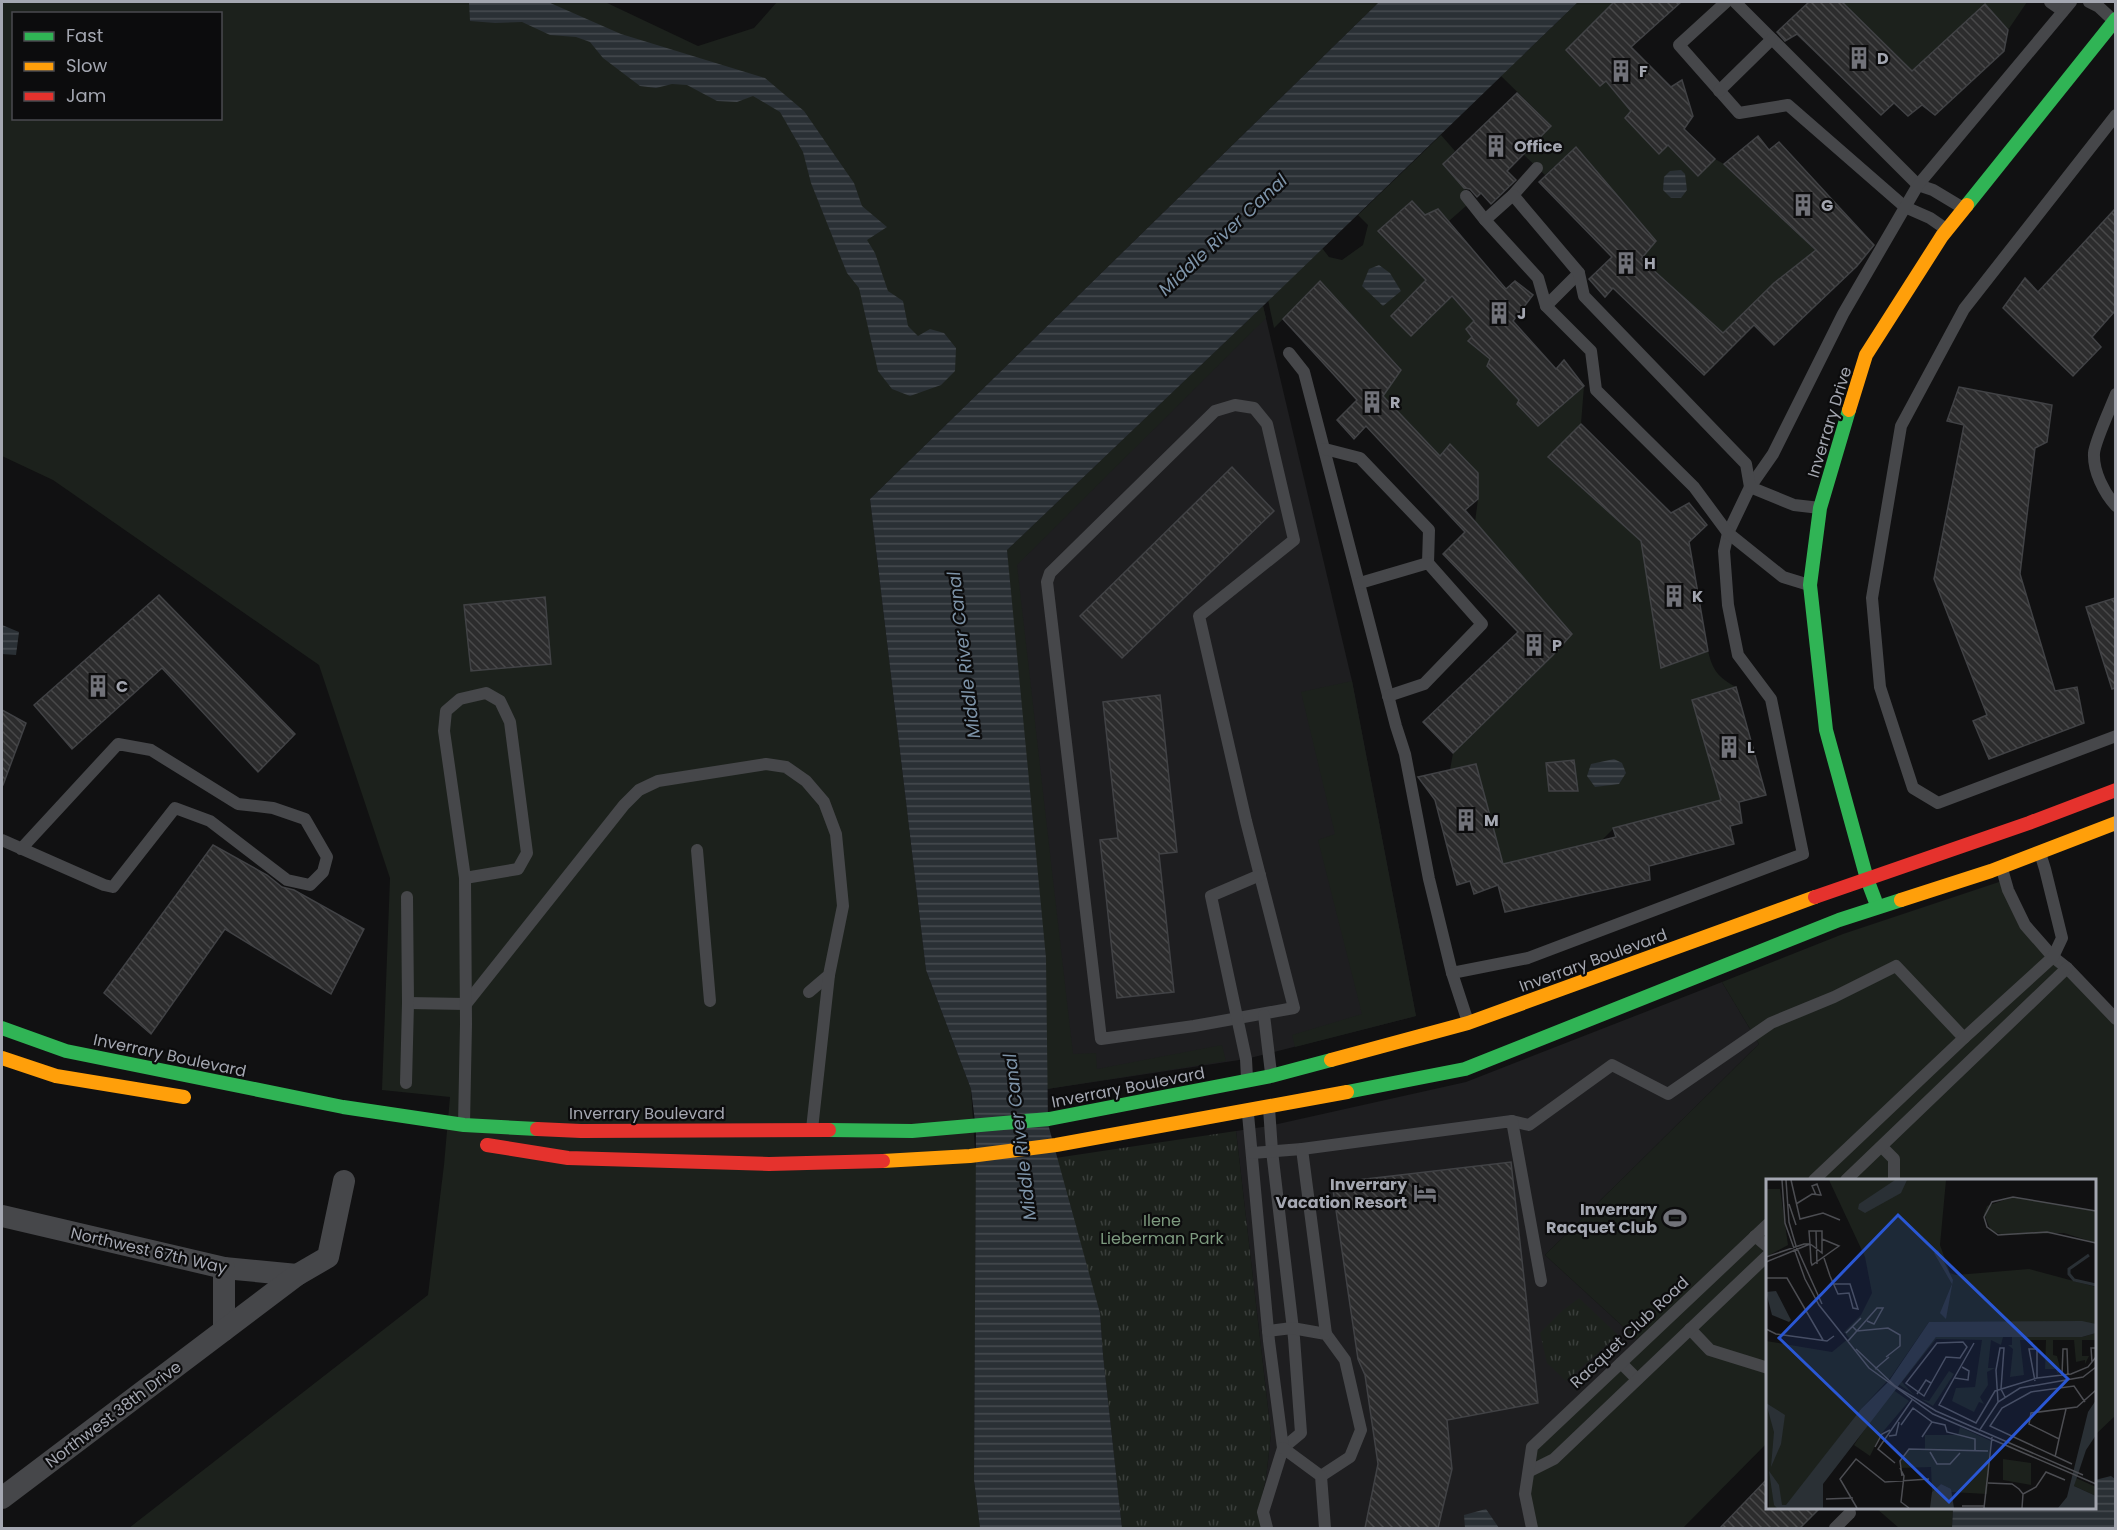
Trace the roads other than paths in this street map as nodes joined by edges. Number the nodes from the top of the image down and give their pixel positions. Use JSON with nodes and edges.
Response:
{"nodes":[{"id":1,"x":1726,"y":2,"type":"edge"},
{"id":2,"x":1735,"y":2,"type":"edge"},
{"id":3,"x":2050,"y":2,"type":"edge"},
{"id":4,"x":2089,"y":2,"type":"edge"},
{"id":5,"x":2067,"y":6,"type":"edge"},
{"id":6,"x":2115,"y":20,"type":"edge"},
{"id":7,"x":1772,"y":39,"type":"junction"},
{"id":8,"x":1719,"y":91,"type":"junction"},
{"id":9,"x":2115,"y":115,"type":"edge"},
{"id":10,"x":1537,"y":168,"type":"dead end"},
{"id":11,"x":1918,"y":185,"type":"junction"},
{"id":12,"x":1513,"y":195,"type":"junction"},
{"id":13,"x":1466,"y":196,"type":"dead end"},
{"id":14,"x":1905,"y":207,"type":"junction"},
{"id":15,"x":1964,"y":209,"type":"junction"},
{"id":16,"x":1485,"y":220,"type":"junction"},
{"id":17,"x":1947,"y":230,"type":"junction"},
{"id":18,"x":1579,"y":273,"type":"junction"},
{"id":19,"x":1546,"y":306,"type":"junction"},
{"id":20,"x":1289,"y":353,"type":"dead end"},
{"id":21,"x":2115,"y":394,"type":"edge"},
{"id":22,"x":1325,"y":449,"type":"junction"},
{"id":23,"x":1750,"y":487,"type":"junction"},
{"id":24,"x":2115,"y":506,"type":"edge"},
{"id":25,"x":1820,"y":508,"type":"junction"},
{"id":26,"x":1728,"y":533,"type":"junction"},
{"id":27,"x":1428,"y":563,"type":"junction"},
{"id":28,"x":1360,"y":583,"type":"junction"},
{"id":29,"x":1810,"y":585,"type":"junction"},
{"id":30,"x":1388,"y":696,"type":"junction"},
{"id":31,"x":2115,"y":736,"type":"edge"},
{"id":32,"x":2115,"y":790,"type":"edge"},
{"id":33,"x":2115,"y":823,"type":"edge"},
{"id":34,"x":2034,"y":837,"type":"junction"},
{"id":35,"x":2,"y":840,"type":"edge"},
{"id":36,"x":21,"y":849,"type":"junction"},
{"id":37,"x":697,"y":850,"type":"dead end"},
{"id":38,"x":1995,"y":852,"type":"junction"},
{"id":39,"x":1260,"y":875,"type":"junction"},
{"id":40,"x":465,"y":878,"type":"junction"},
{"id":41,"x":1867,"y":879,"type":"junction"},
{"id":42,"x":407,"y":897,"type":"dead end"},
{"id":43,"x":1878,"y":908,"type":"junction"},
{"id":44,"x":2054,"y":957,"type":"junction"},
{"id":45,"x":2067,"y":968,"type":"junction"},
{"id":46,"x":1452,"y":973,"type":"junction"},
{"id":47,"x":829,"y":975,"type":"junction"},
{"id":48,"x":809,"y":992,"type":"dead end"},
{"id":49,"x":710,"y":1001,"type":"dead end"},
{"id":50,"x":408,"y":1003,"type":"junction"},
{"id":51,"x":466,"y":1004,"type":"junction"},
{"id":52,"x":1264,"y":1015,"type":"junction"},
{"id":53,"x":1238,"y":1019,"type":"junction"},
{"id":54,"x":2115,"y":1019,"type":"edge"},
{"id":55,"x":1468,"y":1023,"type":"junction"},
{"id":56,"x":2,"y":1028,"type":"edge"},
{"id":57,"x":1961,"y":1041,"type":"junction"},
{"id":58,"x":2,"y":1058,"type":"edge"},
{"id":59,"x":1975,"y":1058,"type":"junction"},
{"id":60,"x":406,"y":1083,"type":"dead end"},
{"id":61,"x":1270,"y":1092,"type":"junction"},
{"id":62,"x":1247,"y":1096,"type":"junction"},
{"id":63,"x":196,"y":1098,"type":"dead end"},
{"id":64,"x":1512,"y":1121,"type":"junction"},
{"id":65,"x":464,"y":1125,"type":"junction"},
{"id":66,"x":475,"y":1143,"type":"dead end"},
{"id":67,"x":1853,"y":1144,"type":"junction"},
{"id":68,"x":812,"y":1147,"type":"junction"},
{"id":69,"x":1882,"y":1147,"type":"junction"},
{"id":70,"x":1302,"y":1149,"type":"junction"},
{"id":71,"x":1272,"y":1151,"type":"junction"},
{"id":72,"x":1251,"y":1152,"type":"junction"},
{"id":73,"x":1868,"y":1160,"type":"junction"},
{"id":74,"x":1815,"y":1179,"type":"edge"},
{"id":75,"x":1847,"y":1179,"type":"edge"},
{"id":76,"x":1894,"y":1179,"type":"edge"},
{"id":77,"x":344,"y":1181,"type":"dead end"},
{"id":78,"x":2,"y":1216,"type":"edge"},
{"id":79,"x":1279,"y":1223,"type":"junction"},
{"id":80,"x":1766,"y":1225,"type":"edge"},
{"id":81,"x":1259,"y":1227,"type":"junction"},
{"id":82,"x":1755,"y":1236,"type":"junction"},
{"id":83,"x":1766,"y":1246,"type":"edge"},
{"id":84,"x":1766,"y":1256,"type":"edge"},
{"id":85,"x":224,"y":1268,"type":"junction"},
{"id":86,"x":297,"y":1275,"type":"junction"},
{"id":87,"x":1541,"y":1281,"type":"dead end"},
{"id":88,"x":1292,"y":1328,"type":"junction"},
{"id":89,"x":1690,"y":1329,"type":"junction"},
{"id":90,"x":224,"y":1330,"type":"junction"},
{"id":91,"x":1268,"y":1331,"type":"junction"},
{"id":92,"x":1326,"y":1334,"type":"junction"},
{"id":93,"x":1621,"y":1363,"type":"junction"},
{"id":94,"x":1766,"y":1368,"type":"edge"},
{"id":95,"x":1637,"y":1379,"type":"junction"},
{"id":96,"x":1283,"y":1448,"type":"junction"},
{"id":97,"x":1530,"y":1471,"type":"junction"},
{"id":98,"x":1321,"y":1476,"type":"junction"},
{"id":99,"x":2,"y":1498,"type":"edge"},
{"id":100,"x":1850,"y":1513,"type":"dead end"},
{"id":101,"x":1267,"y":1528,"type":"edge"},
{"id":102,"x":1325,"y":1528,"type":"edge"},
{"id":103,"x":1532,"y":1528,"type":"edge"},
{"id":104,"x":1835,"y":1528,"type":"edge"}],
"edges":[{"from":1,"to":8,"type":"lane"},
{"from":2,"to":7,"type":"lane"},
{"from":3,"to":5,"type":"lane"},
{"from":4,"to":6,"type":"lane"},
{"from":5,"to":11,"type":"lane"},
{"from":6,"to":15,"type":"street","name":"Inverrary Drive"},
{"from":7,"to":8,"type":"lane"},
{"from":7,"to":11,"type":"lane"},
{"from":8,"to":14,"type":"lane"},
{"from":9,"to":31,"type":"lane"},
{"from":10,"to":12,"type":"lane"},
{"from":11,"to":14,"type":"lane"},
{"from":11,"to":15,"type":"lane"},
{"from":12,"to":16,"type":"lane"},
{"from":12,"to":18,"type":"lane"},
{"from":13,"to":16,"type":"lane"},
{"from":14,"to":17,"type":"lane"},
{"from":14,"to":23,"type":"lane"},
{"from":15,"to":17,"type":"street","name":"Inverrary Drive"},
{"from":16,"to":19,"type":"lane"},
{"from":17,"to":25,"type":"street","name":"Inverrary Drive"},
{"from":18,"to":19,"type":"lane"},
{"from":18,"to":23,"type":"lane"},
{"from":19,"to":26,"type":"lane"},
{"from":20,"to":22,"type":"lane"},
{"from":21,"to":24,"type":"lane"},
{"from":22,"to":27,"type":"lane"},
{"from":22,"to":28,"type":"lane"},
{"from":23,"to":25,"type":"lane"},
{"from":23,"to":26,"type":"lane"},
{"from":25,"to":29,"type":"street","name":"Inverrary Drive"},
{"from":26,"to":29,"type":"lane"},
{"from":26,"to":46,"type":"lane"},
{"from":27,"to":28,"type":"lane"},
{"from":27,"to":30,"type":"lane"},
{"from":28,"to":30,"type":"lane"},
{"from":29,"to":41,"type":"street","name":"Inverrary Drive"},
{"from":30,"to":46,"type":"lane"},
{"from":32,"to":34,"type":"street","name":"Inverrary Boulevard"},
{"from":33,"to":34,"type":"street","name":"Inverrary Boulevard"},
{"from":34,"to":38,"type":"street","name":"Inverrary Boulevard"},
{"from":34,"to":38,"type":"street","name":"Inverrary Boulevard"},
{"from":34,"to":44,"type":"lane"},
{"from":35,"to":36,"type":"lane"},
{"from":36,"to":36,"type":"lane"},
{"from":37,"to":49,"type":"lane"},
{"from":38,"to":41,"type":"street","name":"Inverrary Boulevard"},
{"from":38,"to":43,"type":"street","name":"Inverrary Boulevard"},
{"from":38,"to":44,"type":"lane"},
{"from":39,"to":52,"type":"lane"},
{"from":39,"to":53,"type":"lane"},
{"from":39,"to":53,"type":"lane"},
{"from":40,"to":40,"type":"lane"},
{"from":40,"to":51,"type":"lane"},
{"from":41,"to":43,"type":"street","name":"Inverrary Drive"},
{"from":41,"to":55,"type":"street","name":"Inverrary Boulevard"},
{"from":42,"to":50,"type":"lane"},
{"from":43,"to":61,"type":"street","name":"Inverrary Boulevard"},
{"from":44,"to":45,"type":"lane"},
{"from":44,"to":57,"type":"lane"},
{"from":45,"to":54,"type":"lane"},
{"from":45,"to":59,"type":"lane"},
{"from":46,"to":55,"type":"lane"},
{"from":47,"to":48,"type":"lane"},
{"from":47,"to":51,"type":"lane"},
{"from":47,"to":68,"type":"lane"},
{"from":50,"to":51,"type":"lane"},
{"from":50,"to":60,"type":"lane"},
{"from":51,"to":65,"type":"lane"},
{"from":52,"to":53,"type":"lane"},
{"from":52,"to":61,"type":"lane"},
{"from":53,"to":62,"type":"lane"},
{"from":55,"to":61,"type":"street","name":"Inverrary Boulevard"},
{"from":56,"to":65,"type":"street","name":"Inverrary Boulevard"},
{"from":57,"to":59,"type":"lane"},
{"from":57,"to":64,"type":"lane"},
{"from":57,"to":67,"type":"lane"},
{"from":58,"to":63,"type":"street"},
{"from":59,"to":69,"type":"lane"},
{"from":61,"to":62,"type":"street","name":"Inverrary Boulevard"},
{"from":61,"to":62,"type":"street","name":"Inverrary Boulevard"},
{"from":61,"to":71,"type":"lane"},
{"from":62,"to":68,"type":"street","name":"Inverrary Boulevard"},
{"from":62,"to":68,"type":"street","name":"Inverrary Boulevard"},
{"from":62,"to":72,"type":"lane"},
{"from":64,"to":70,"type":"lane"},
{"from":64,"to":87,"type":"lane"},
{"from":65,"to":68,"type":"street","name":"Inverrary Boulevard"},
{"from":66,"to":68,"type":"street","name":"Inverrary Boulevard"},
{"from":67,"to":73,"type":"lane"},
{"from":67,"to":74,"type":"lane"},
{"from":69,"to":73,"type":"lane"},
{"from":69,"to":76,"type":"lane"},
{"from":70,"to":71,"type":"lane"},
{"from":70,"to":92,"type":"lane"},
{"from":71,"to":72,"type":"lane"},
{"from":71,"to":79,"type":"lane"},
{"from":72,"to":81,"type":"lane"},
{"from":73,"to":75,"type":"lane"},
{"from":77,"to":86,"type":"street","name":"Northwest 38th Drive"},
{"from":78,"to":85,"type":"street","name":"Northwest 67th Way"},
{"from":79,"to":81,"type":"lane"},
{"from":79,"to":88,"type":"lane"},
{"from":80,"to":82,"type":"lane","name":"Racquet Club Road"},
{"from":81,"to":91,"type":"lane"},
{"from":82,"to":83,"type":"lane"},
{"from":82,"to":93,"type":"lane","name":"Racquet Club Road"},
{"from":84,"to":89,"type":"lane"},
{"from":85,"to":86,"type":"street","name":"Northwest 67th Way"},
{"from":85,"to":90,"type":"street"},
{"from":86,"to":90,"type":"street","name":"Northwest 38th Drive"},
{"from":88,"to":91,"type":"lane"},
{"from":88,"to":92,"type":"lane"},
{"from":88,"to":96,"type":"lane"},
{"from":89,"to":94,"type":"lane"},
{"from":89,"to":95,"type":"lane"},
{"from":90,"to":99,"type":"street","name":"Northwest 38th Drive"},
{"from":91,"to":96,"type":"lane"},
{"from":92,"to":98,"type":"lane"},
{"from":93,"to":95,"type":"lane"},
{"from":93,"to":97,"type":"lane","name":"Racquet Club Road"},
{"from":95,"to":97,"type":"lane"},
{"from":96,"to":98,"type":"lane"},
{"from":96,"to":101,"type":"lane"},
{"from":97,"to":103,"type":"lane","name":"Racquet Club Road"},
{"from":98,"to":102,"type":"lane"},
{"from":100,"to":104,"type":"lane"}]}
